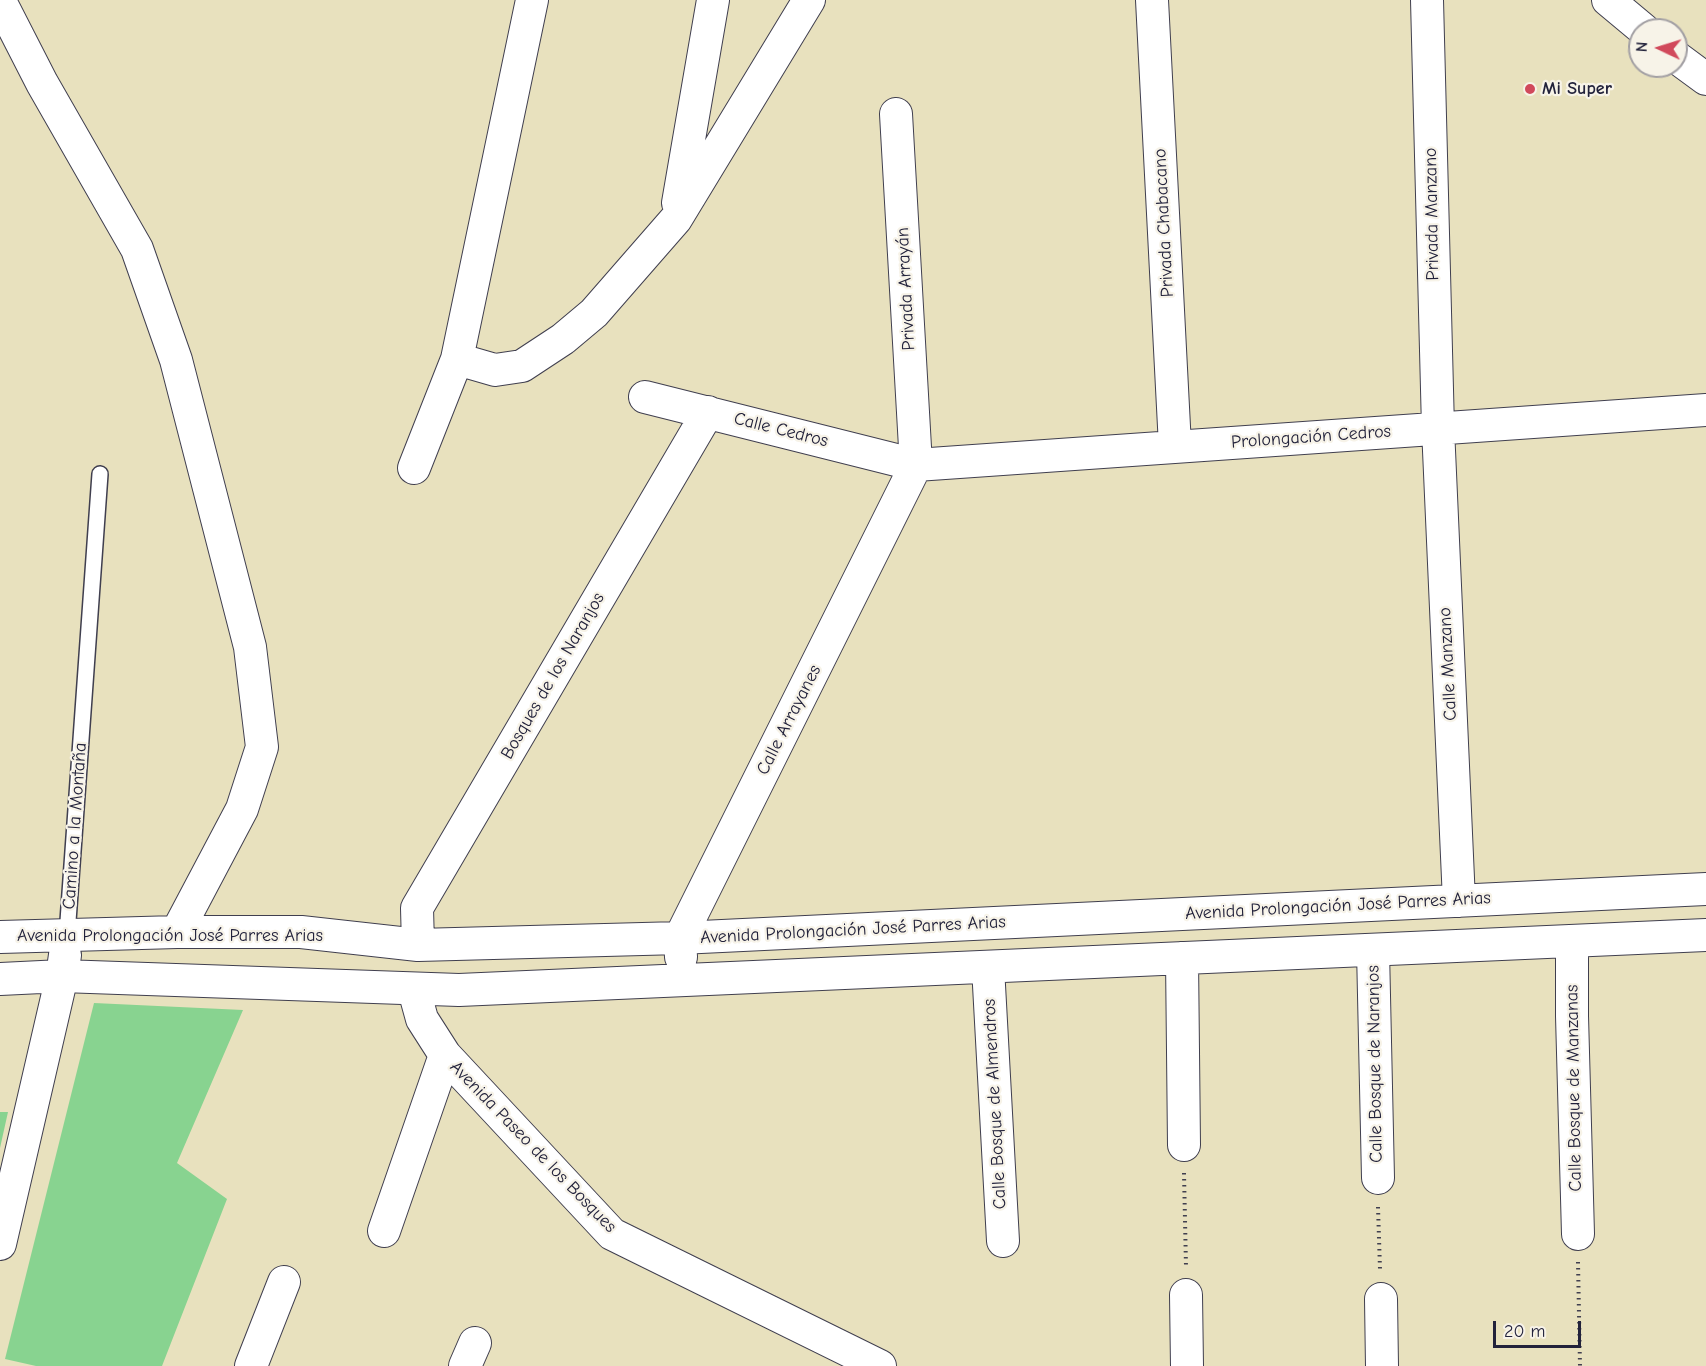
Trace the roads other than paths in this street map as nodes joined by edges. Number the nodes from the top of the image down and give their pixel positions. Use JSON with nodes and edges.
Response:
{"nodes":[{"id":1,"x":532,"y":0,"type":"edge"},
{"id":2,"x":713,"y":0,"type":"edge"},
{"id":3,"x":809,"y":0,"type":"edge"},
{"id":4,"x":1152,"y":0,"type":"edge"},
{"id":5,"x":1427,"y":0,"type":"edge"},
{"id":6,"x":1608,"y":0,"type":"edge"},
{"id":7,"x":0,"y":1,"type":"edge"},
{"id":8,"x":1630,"y":18,"type":"edge"},
{"id":9,"x":1688,"y":66,"type":"edge"},
{"id":10,"x":1706,"y":79,"type":"edge"},
{"id":11,"x":896,"y":114,"type":"dead end"},
{"id":12,"x":676,"y":219,"type":"junction"},
{"id":13,"x":457,"y":359,"type":"junction"},
{"id":14,"x":645,"y":397,"type":"dead end"},
{"id":15,"x":1706,"y":410,"type":"edge"},
{"id":16,"x":708,"y":412,"type":"junction"},
{"id":17,"x":1438,"y":428,"type":"junction"},
{"id":18,"x":1175,"y":446,"type":"junction"},
{"id":19,"x":916,"y":465,"type":"junction"},
{"id":20,"x":414,"y":468,"type":"dead end"},
{"id":21,"x":100,"y":474,"type":"dead end"},
{"id":22,"x":1706,"y":889,"type":"edge"},
{"id":23,"x":1459,"y":901,"type":"junction"},
{"id":24,"x":177,"y":933,"type":"junction"},
{"id":25,"x":67,"y":935,"type":"junction"},
{"id":26,"x":1706,"y":935,"type":"edge"},
{"id":27,"x":0,"y":937,"type":"edge"},
{"id":28,"x":680,"y":938,"type":"junction"},
{"id":29,"x":1572,"y":941,"type":"junction"},
{"id":30,"x":418,"y":945,"type":"junction"},
{"id":31,"x":1373,"y":950,"type":"junction"},
{"id":32,"x":1182,"y":958,"type":"junction"},
{"id":33,"x":988,"y":967,"type":"junction"},
{"id":34,"x":62,"y":976,"type":"junction"},
{"id":35,"x":0,"y":979,"type":"edge"},
{"id":36,"x":683,"y":980,"type":"junction"},
{"id":37,"x":414,"y":990,"type":"junction"},
{"id":38,"x":445,"y":1055,"type":"junction"},
{"id":39,"x":1184,"y":1145,"type":"road end"},
{"id":40,"x":1378,"y":1178,"type":"road end"},
{"id":41,"x":384,"y":1231,"type":"dead end"},
{"id":42,"x":1578,"y":1234,"type":"road end"},
{"id":43,"x":1003,"y":1241,"type":"dead end"},
{"id":44,"x":0,"y":1244,"type":"edge"},
{"id":45,"x":284,"y":1282,"type":"dead end"},
{"id":46,"x":1186,"y":1295,"type":"road end"},
{"id":47,"x":1381,"y":1299,"type":"road end"},
{"id":48,"x":250,"y":1366,"type":"edge"},
{"id":49,"x":880,"y":1366,"type":"edge"},
{"id":50,"x":1187,"y":1366,"type":"edge"},
{"id":51,"x":1382,"y":1366,"type":"edge"}],
"edges":[{"from":1,"to":13,"type":"street"},
{"from":2,"to":12,"type":"street"},
{"from":3,"to":12,"type":"street"},
{"from":4,"to":18,"type":"street","name":"Privada Chabacano"},
{"from":5,"to":17,"type":"street","name":"Privada Manzano"},
{"from":6,"to":8,"type":"street"},
{"from":7,"to":24,"type":"street"},
{"from":9,"to":10,"type":"street"},
{"from":11,"to":19,"type":"street","name":"Privada Arrayán"},
{"from":12,"to":13,"type":"street"},
{"from":13,"to":20,"type":"street"},
{"from":14,"to":16,"type":"street","name":"Calle Cedros"},
{"from":15,"to":17,"type":"street","name":"Prolongación Cedros"},
{"from":16,"to":19,"type":"street","name":"Calle Cedros"},
{"from":16,"to":30,"type":"street","name":"Bosques de los Naranjos"},
{"from":17,"to":18,"type":"street","name":"Prolongación Cedros"},
{"from":17,"to":23,"type":"street","name":"Calle Manzano"},
{"from":18,"to":19,"type":"street","name":"Prolongación Cedros"},
{"from":19,"to":28,"type":"street","name":"Calle Arrayanes"},
{"from":21,"to":25,"type":"lane","name":"Camino a la Montaña"},
{"from":22,"to":23,"type":"street","name":"Avenida Prolongación José Parres Arias"},
{"from":23,"to":28,"type":"street","name":"Avenida Prolongación José Parres Arias"},
{"from":24,"to":25,"type":"street","name":"Avenida Prolongación José Parres Arias"},
{"from":24,"to":30,"type":"street","name":"Avenida Prolongación José Parres Arias"},
{"from":25,"to":27,"type":"street","name":"Avenida Prolongación José Parres Arias"},
{"from":25,"to":34,"type":"street","name":"Camino a la Montaña"},
{"from":26,"to":29,"type":"street"},
{"from":28,"to":30,"type":"street","name":"Avenida Prolongación José Parres Arias"},
{"from":28,"to":36,"type":"street"},
{"from":29,"to":31,"type":"street"},
{"from":29,"to":42,"type":"street","name":"Calle Bosque de Manzanas"},
{"from":31,"to":32,"type":"street"},
{"from":31,"to":40,"type":"street","name":"Calle Bosque de Naranjos"},
{"from":32,"to":33,"type":"street"},
{"from":32,"to":39,"type":"street"},
{"from":33,"to":36,"type":"street"},
{"from":33,"to":43,"type":"street","name":"Calle Bosque de Almendros"},
{"from":34,"to":35,"type":"street"},
{"from":34,"to":37,"type":"street"},
{"from":34,"to":44,"type":"street","name":"Camino a la Montaña"},
{"from":36,"to":37,"type":"street"},
{"from":37,"to":38,"type":"street","name":"Avenida Paseo de los Bosques"},
{"from":38,"to":41,"type":"street"},
{"from":38,"to":49,"type":"street","name":"Avenida Paseo de los Bosques"},
{"from":45,"to":48,"type":"street"},
{"from":46,"to":50,"type":"street"},
{"from":47,"to":51,"type":"street"}]}
